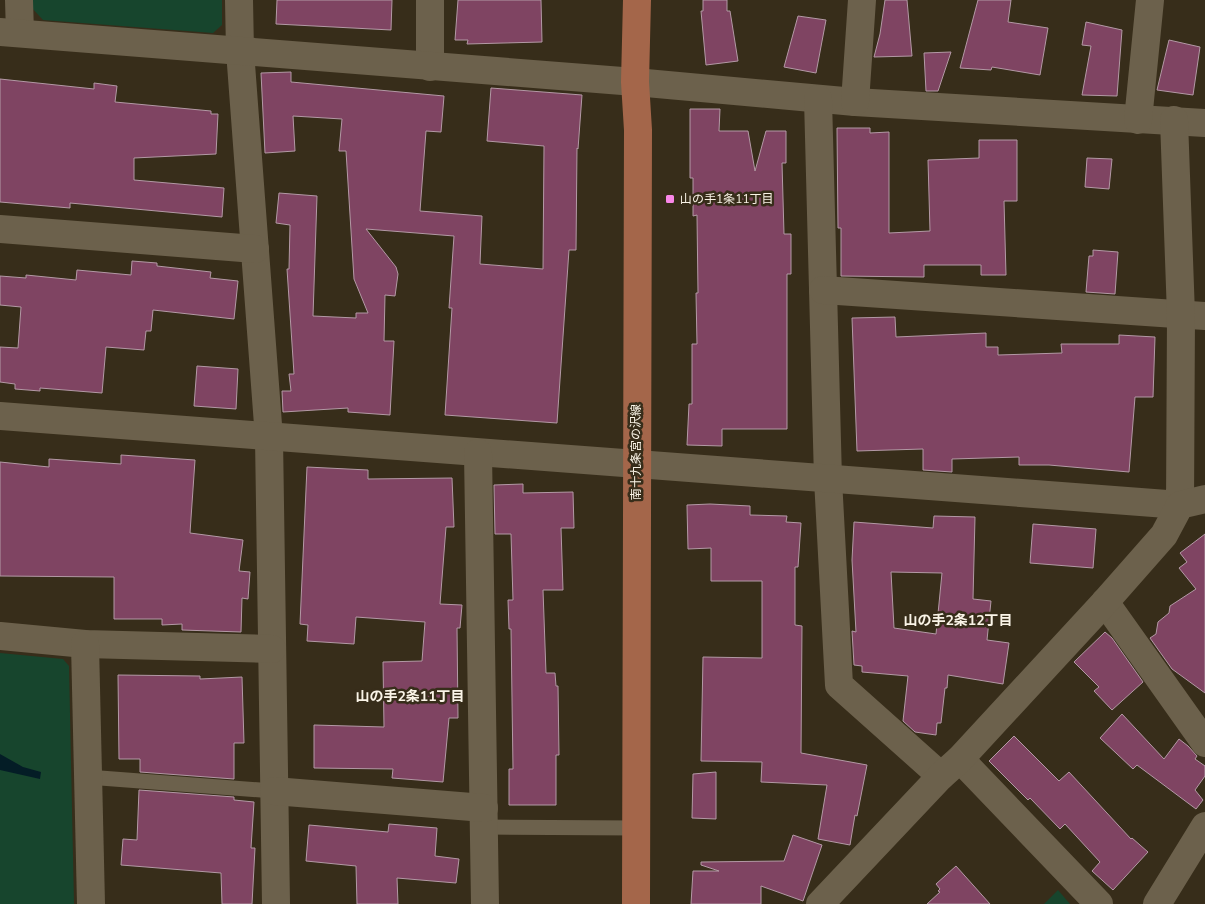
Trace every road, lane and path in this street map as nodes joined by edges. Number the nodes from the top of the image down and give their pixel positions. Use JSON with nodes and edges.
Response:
{"nodes":[{"id":1,"x":19,"y":0,"type":"edge"},
{"id":2,"x":239,"y":0,"type":"edge"},
{"id":3,"x":430,"y":0,"type":"edge"},
{"id":4,"x":636,"y":0,"type":"edge"},
{"id":5,"x":862,"y":0,"type":"edge"},
{"id":6,"x":1150,"y":0,"type":"edge"},
{"id":7,"x":10,"y":33,"type":"edge"},
{"id":8,"x":240,"y":51,"type":"junction"},
{"id":9,"x":430,"y":67,"type":"junction"},
{"id":10,"x":635,"y":82,"type":"junction"},
{"id":11,"x":818,"y":99,"type":"junction"},
{"id":12,"x":855,"y":102,"type":"junction"},
{"id":13,"x":1138,"y":120,"type":"junction"},
{"id":14,"x":1174,"y":120,"type":"junction"},
{"id":15,"x":1205,"y":123,"type":"edge"},
{"id":16,"x":0,"y":229,"type":"edge"},
{"id":17,"x":255,"y":249,"type":"junction"},
{"id":18,"x":823,"y":290,"type":"junction"},
{"id":19,"x":1193,"y":316,"type":"edge"},
{"id":20,"x":0,"y":416,"type":"edge"},
{"id":21,"x":269,"y":438,"type":"junction"},
{"id":22,"x":478,"y":453,"type":"junction"},
{"id":23,"x":636,"y":464,"type":"junction"},
{"id":24,"x":828,"y":479,"type":"junction"},
{"id":25,"x":1192,"y":502,"type":"edge"},
{"id":26,"x":1105,"y":602,"type":"junction"},
{"id":27,"x":0,"y":636,"type":"edge"},
{"id":28,"x":85,"y":644,"type":"junction"},
{"id":29,"x":272,"y":649,"type":"junction"},
{"id":30,"x":1205,"y":743,"type":"edge"},
{"id":31,"x":950,"y":767,"type":"junction"},
{"id":32,"x":87,"y":777,"type":"junction"},
{"id":33,"x":274,"y":791,"type":"junction"},
{"id":34,"x":484,"y":817,"type":"junction"},
{"id":35,"x":1205,"y":826,"type":"edge"},
{"id":36,"x":637,"y":828,"type":"junction"},
{"id":37,"x":92,"y":904,"type":"edge"},
{"id":38,"x":276,"y":904,"type":"edge"},
{"id":39,"x":485,"y":904,"type":"edge"},
{"id":40,"x":636,"y":904,"type":"edge"},
{"id":41,"x":820,"y":904,"type":"edge"},
{"id":42,"x":1100,"y":904,"type":"edge"},
{"id":43,"x":1157,"y":904,"type":"edge"}],
"edges":[{"from":1,"to":7,"type":"street"},
{"from":2,"to":8,"type":"street"},
{"from":3,"to":9,"type":"street"},
{"from":4,"to":10,"type":"main road","name":"南十九条宮の沢線"},
{"from":5,"to":12,"type":"street"},
{"from":6,"to":13,"type":"street"},
{"from":7,"to":8,"type":"street"},
{"from":8,"to":9,"type":"street"},
{"from":8,"to":17,"type":"street"},
{"from":9,"to":10,"type":"street"},
{"from":10,"to":11,"type":"street"},
{"from":10,"to":23,"type":"main road","name":"南十九条宮の沢線"},
{"from":11,"to":12,"type":"street"},
{"from":11,"to":18,"type":"street"},
{"from":12,"to":13,"type":"street"},
{"from":13,"to":14,"type":"street"},
{"from":14,"to":15,"type":"street"},
{"from":14,"to":19,"type":"street"},
{"from":16,"to":17,"type":"street"},
{"from":17,"to":21,"type":"street"},
{"from":18,"to":19,"type":"street"},
{"from":18,"to":24,"type":"street"},
{"from":19,"to":25,"type":"street"},
{"from":20,"to":21,"type":"street"},
{"from":21,"to":22,"type":"street"},
{"from":21,"to":29,"type":"street"},
{"from":22,"to":23,"type":"street"},
{"from":22,"to":34,"type":"street"},
{"from":23,"to":24,"type":"street"},
{"from":23,"to":36,"type":"main road","name":"南十九条宮の沢線"},
{"from":24,"to":25,"type":"street"},
{"from":24,"to":31,"type":"street"},
{"from":25,"to":26,"type":"street"},
{"from":26,"to":30,"type":"street"},
{"from":26,"to":31,"type":"street"},
{"from":27,"to":28,"type":"street"},
{"from":28,"to":29,"type":"street"},
{"from":28,"to":32,"type":"street"},
{"from":29,"to":33,"type":"street"},
{"from":31,"to":41,"type":"street"},
{"from":31,"to":42,"type":"street"},
{"from":32,"to":33,"type":"lane"},
{"from":32,"to":37,"type":"street"},
{"from":33,"to":34,"type":"street"},
{"from":33,"to":38,"type":"street"},
{"from":34,"to":36,"type":"lane"},
{"from":34,"to":39,"type":"street"},
{"from":35,"to":43,"type":"street"},
{"from":36,"to":40,"type":"main road","name":"南十九条宮の沢線"}]}
